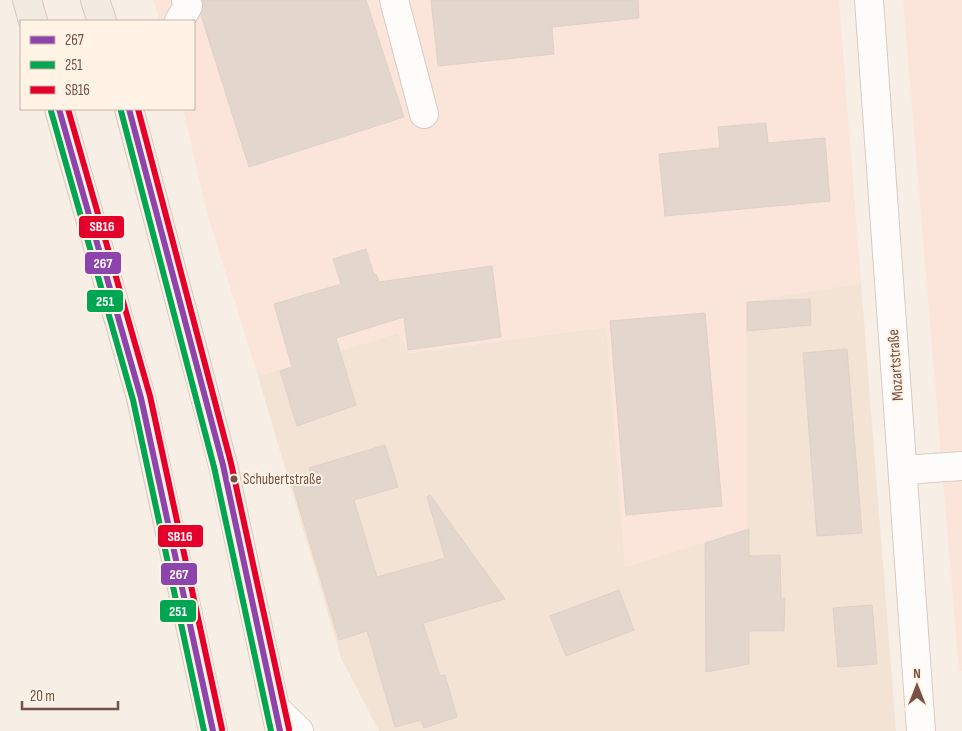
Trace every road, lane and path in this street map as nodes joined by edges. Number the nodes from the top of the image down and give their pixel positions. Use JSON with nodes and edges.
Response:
{"nodes":[{"id":1,"x":27,"y":0,"type":"edge"},
{"id":2,"x":95,"y":0,"type":"edge"},
{"id":3,"x":186,"y":0,"type":"edge"},
{"id":4,"x":394,"y":0,"type":"edge"},
{"id":5,"x":869,"y":0,"type":"edge"},
{"id":6,"x":34,"y":20,"type":"edge"},
{"id":7,"x":102,"y":20,"type":"edge"},
{"id":8,"x":180,"y":20,"type":"edge"},
{"id":9,"x":59,"y":110,"type":"edge"},
{"id":10,"x":129,"y":110,"type":"edge"},
{"id":11,"x":424,"y":114,"type":"dead end"},
{"id":12,"x":962,"y":466,"type":"edge"},
{"id":13,"x":904,"y":470,"type":"junction"},
{"id":14,"x":278,"y":721,"type":"edge"},
{"id":15,"x":213,"y":731,"type":"edge"},
{"id":16,"x":299,"y":731,"type":"edge"},
{"id":17,"x":921,"y":731,"type":"edge"}],
"edges":[{"from":1,"to":6,"type":"main road"},
{"from":2,"to":7,"type":"main road"},
{"from":3,"to":8,"type":"street"},
{"from":4,"to":11,"type":"street"},
{"from":5,"to":13,"type":"street","name":"Mozartstraße"},
{"from":9,"to":15,"type":"main road"},
{"from":10,"to":14,"type":"main road"},
{"from":12,"to":13,"type":"street"},
{"from":13,"to":17,"type":"street","name":"Mozartstraße"},
{"from":14,"to":16,"type":"street"}]}
